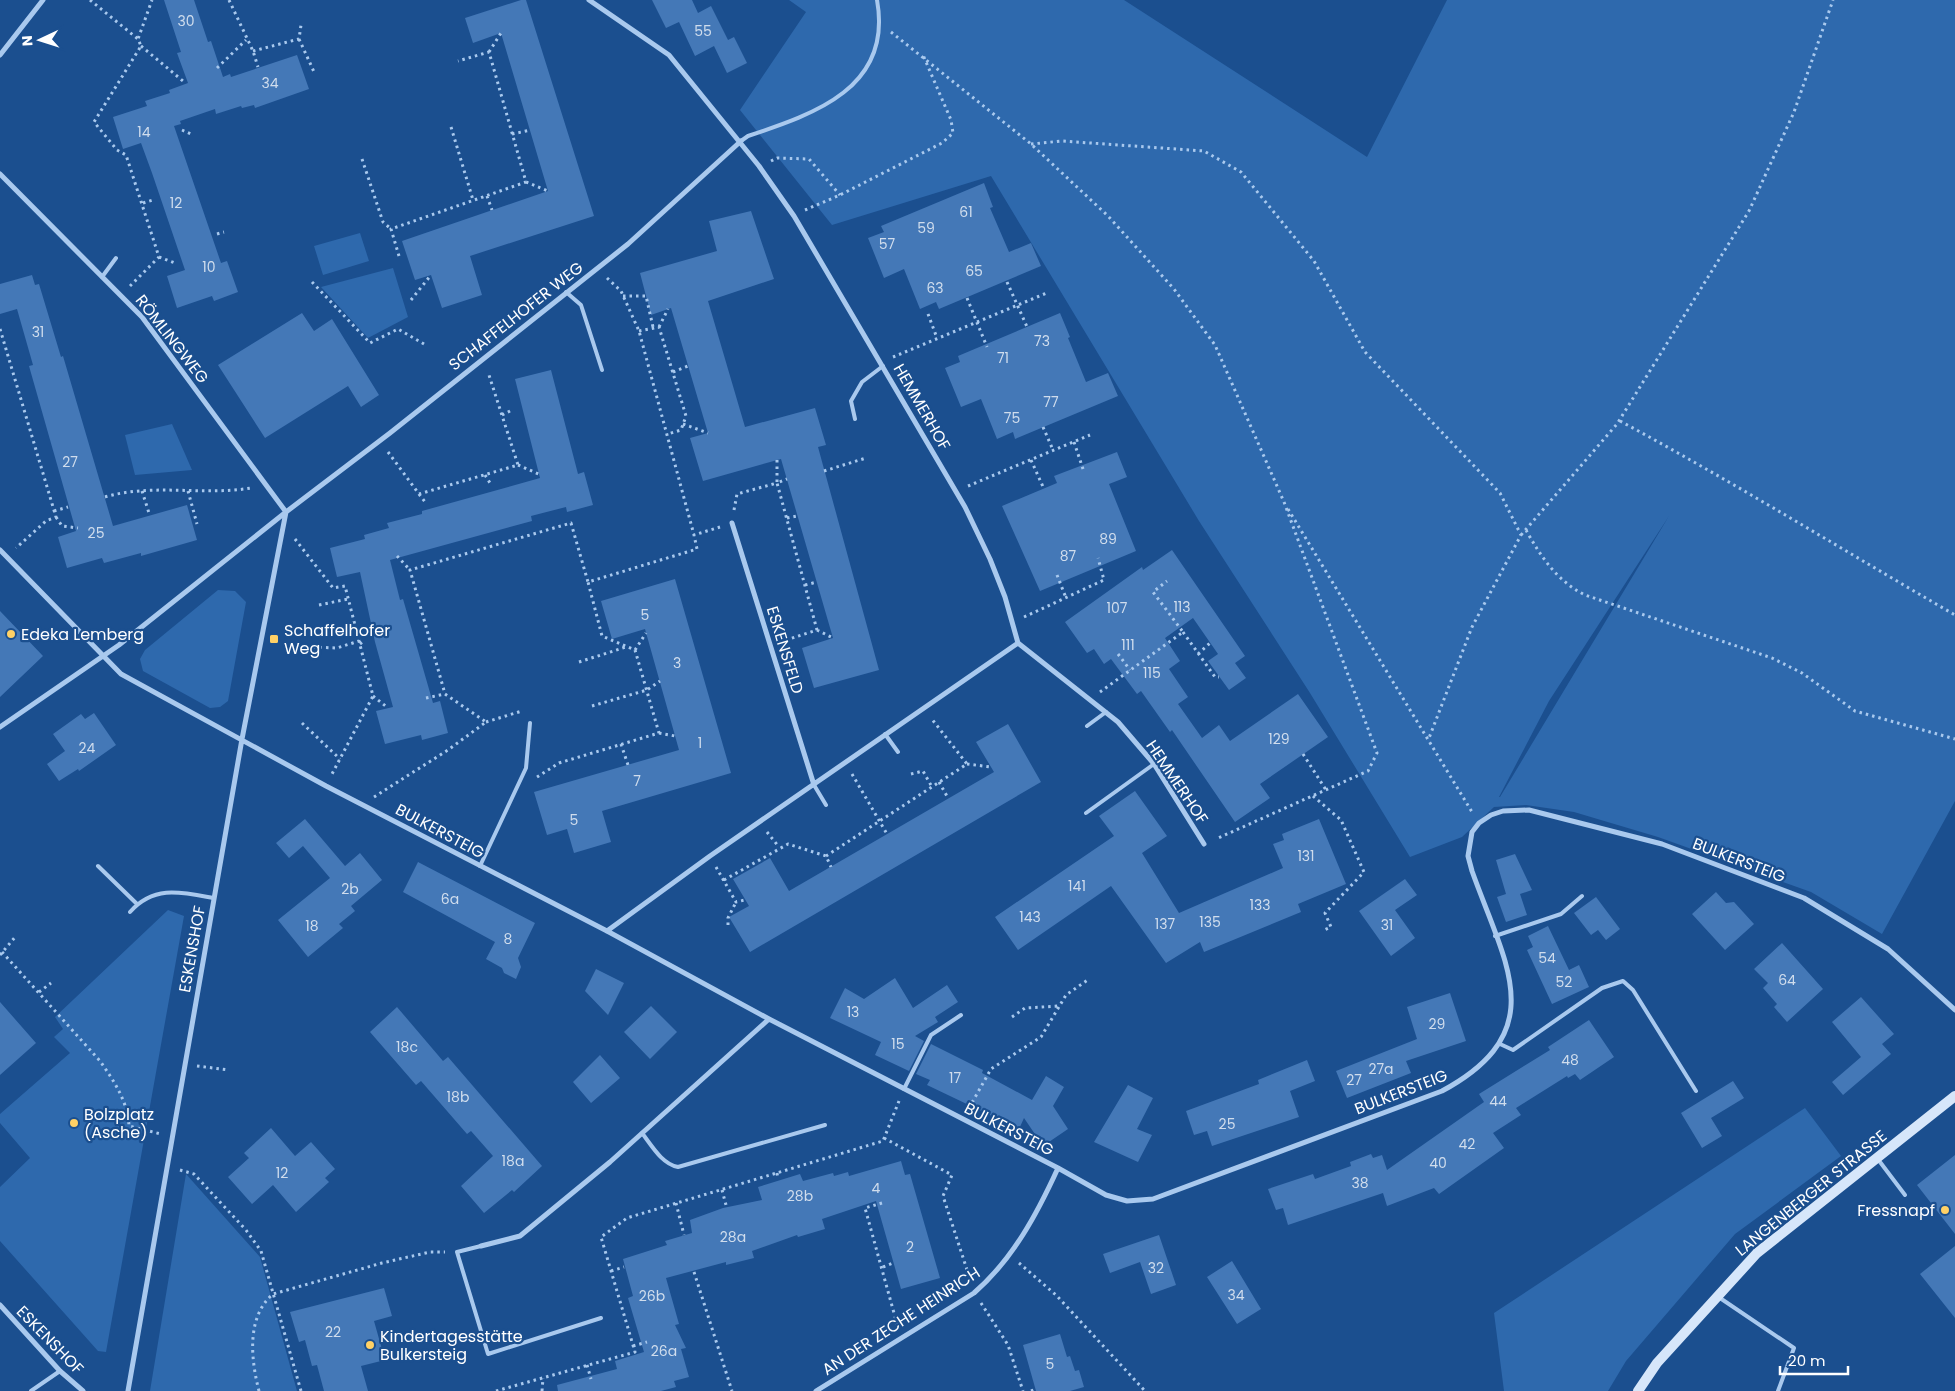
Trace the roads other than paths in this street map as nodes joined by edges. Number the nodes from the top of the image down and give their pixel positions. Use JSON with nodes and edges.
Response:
{"nodes":[{"id":1,"x":43,"y":0,"type":"edge"},
{"id":2,"x":589,"y":0,"type":"edge"},
{"id":3,"x":877,"y":0,"type":"edge"},
{"id":4,"x":0,"y":55,"type":"edge"},
{"id":5,"x":741,"y":142,"type":"junction"},
{"id":6,"x":0,"y":174,"type":"edge"},
{"id":7,"x":116,"y":258,"type":"dead end"},
{"id":8,"x":102,"y":277,"type":"junction"},
{"id":9,"x":566,"y":292,"type":"junction"},
{"id":10,"x":882,"y":364,"type":"junction"},
{"id":11,"x":602,"y":370,"type":"dead end"},
{"id":12,"x":855,"y":419,"type":"dead end"},
{"id":13,"x":286,"y":512,"type":"junction"},
{"id":14,"x":732,"y":523,"type":"road end"},
{"id":15,"x":0,"y":550,"type":"edge"},
{"id":16,"x":1018,"y":643,"type":"junction"},
{"id":17,"x":104,"y":656,"type":"junction"},
{"id":18,"x":1106,"y":712,"type":"junction"},
{"id":19,"x":530,"y":723,"type":"dead end"},
{"id":20,"x":1086,"y":726,"type":"dead end"},
{"id":21,"x":0,"y":727,"type":"edge"},
{"id":22,"x":885,"y":734,"type":"junction"},
{"id":23,"x":242,"y":739,"type":"junction"},
{"id":24,"x":898,"y":752,"type":"dead end"},
{"id":25,"x":1154,"y":764,"type":"junction"},
{"id":26,"x":814,"y":785,"type":"junction"},
{"id":27,"x":826,"y":805,"type":"dead end"},
{"id":28,"x":1086,"y":813,"type":"dead end"},
{"id":29,"x":1204,"y":844,"type":"road end"},
{"id":30,"x":98,"y":866,"type":"dead end"},
{"id":31,"x":480,"y":866,"type":"junction"},
{"id":32,"x":1582,"y":896,"type":"dead end"},
{"id":33,"x":213,"y":898,"type":"junction"},
{"id":34,"x":137,"y":904,"type":"junction"},
{"id":35,"x":130,"y":912,"type":"dead end"},
{"id":36,"x":607,"y":931,"type":"junction"},
{"id":37,"x":1495,"y":936,"type":"junction"},
{"id":38,"x":1955,"y":1010,"type":"edge"},
{"id":39,"x":962,"y":1015,"type":"dead end"},
{"id":40,"x":769,"y":1019,"type":"junction"},
{"id":41,"x":1500,"y":1044,"type":"junction"},
{"id":42,"x":904,"y":1089,"type":"junction"},
{"id":43,"x":1696,"y":1091,"type":"dead end"},
{"id":44,"x":1955,"y":1096,"type":"edge"},
{"id":45,"x":825,"y":1125,"type":"dead end"},
{"id":46,"x":642,"y":1133,"type":"junction"},
{"id":47,"x":1877,"y":1158,"type":"junction"},
{"id":48,"x":1058,"y":1168,"type":"junction"},
{"id":49,"x":1906,"y":1195,"type":"dead end"},
{"id":50,"x":481,"y":1246,"type":"joint"},
{"id":51,"x":1717,"y":1296,"type":"junction"},
{"id":52,"x":0,"y":1305,"type":"edge"},
{"id":53,"x":601,"y":1318,"type":"dead end"},
{"id":54,"x":60,"y":1371,"type":"junction"},
{"id":55,"x":31,"y":1391,"type":"edge"},
{"id":56,"x":83,"y":1391,"type":"edge"},
{"id":57,"x":128,"y":1391,"type":"edge"},
{"id":58,"x":816,"y":1391,"type":"edge"},
{"id":59,"x":1638,"y":1391,"type":"edge"},
{"id":60,"x":1778,"y":1391,"type":"edge"}],
"edges":[{"from":1,"to":4,"type":"street"},
{"from":2,"to":5,"type":"street","name":"HEMMERHOF"},
{"from":3,"to":5,"type":"lane","name":"SCHAFFELHOFER WEG"},
{"from":5,"to":9,"type":"street","name":"SCHAFFELHOFER WEG"},
{"from":5,"to":10,"type":"street","name":"HEMMERHOF"},
{"from":6,"to":8,"type":"street","name":"RÖMLINGWEG"},
{"from":7,"to":8,"type":"lane"},
{"from":8,"to":13,"type":"street","name":"RÖMLINGWEG"},
{"from":9,"to":11,"type":"lane"},
{"from":9,"to":13,"type":"street","name":"SCHAFFELHOFER WEG"},
{"from":10,"to":12,"type":"lane"},
{"from":10,"to":16,"type":"street","name":"HEMMERHOF"},
{"from":13,"to":17,"type":"street","name":"SCHAFFELHOFER WEG"},
{"from":13,"to":23,"type":"street","name":"ESKENSHOF"},
{"from":14,"to":26,"type":"street","name":"ESKENSFELD"},
{"from":15,"to":17,"type":"street"},
{"from":16,"to":18,"type":"street","name":"HEMMERHOF"},
{"from":16,"to":22,"type":"street"},
{"from":17,"to":21,"type":"street","name":"SCHAFFELHOFER WEG"},
{"from":17,"to":23,"type":"street","name":"BULKERSTEIG"},
{"from":18,"to":20,"type":"lane"},
{"from":18,"to":25,"type":"street","name":"HEMMERHOF"},
{"from":19,"to":31,"type":"lane"},
{"from":22,"to":24,"type":"lane"},
{"from":22,"to":26,"type":"street"},
{"from":23,"to":31,"type":"street","name":"BULKERSTEIG"},
{"from":23,"to":33,"type":"street","name":"ESKENSHOF"},
{"from":25,"to":28,"type":"lane"},
{"from":25,"to":29,"type":"street","name":"HEMMERHOF"},
{"from":26,"to":27,"type":"lane"},
{"from":26,"to":36,"type":"street"},
{"from":30,"to":34,"type":"lane"},
{"from":31,"to":36,"type":"street","name":"BULKERSTEIG"},
{"from":32,"to":37,"type":"lane"},
{"from":33,"to":34,"type":"lane"},
{"from":33,"to":57,"type":"street","name":"ESKENSHOF"},
{"from":34,"to":35,"type":"lane"},
{"from":36,"to":40,"type":"street","name":"BULKERSTEIG"},
{"from":37,"to":38,"type":"street","name":"BULKERSTEIG"},
{"from":37,"to":41,"type":"street","name":"BULKERSTEIG"},
{"from":39,"to":42,"type":"lane"},
{"from":40,"to":42,"type":"street","name":"BULKERSTEIG"},
{"from":40,"to":46,"type":"street"},
{"from":41,"to":43,"type":"lane"},
{"from":41,"to":48,"type":"street","name":"BULKERSTEIG"},
{"from":42,"to":48,"type":"street","name":"BULKERSTEIG"},
{"from":44,"to":47,"type":"main road","name":"LANGENBERGER STRASSE"},
{"from":45,"to":46,"type":"lane"},
{"from":46,"to":50,"type":"street"},
{"from":47,"to":49,"type":"lane"},
{"from":47,"to":51,"type":"main road","name":"LANGENBERGER STRASSE"},
{"from":48,"to":58,"type":"street","name":"AN DER ZECHE HEINRICH"},
{"from":50,"to":53,"type":"lane"},
{"from":51,"to":59,"type":"main road","name":"LANGENBERGER STRASSE"},
{"from":51,"to":60,"type":"lane"},
{"from":52,"to":54,"type":"street","name":"ESKENSHOF"},
{"from":54,"to":55,"type":"lane"},
{"from":54,"to":56,"type":"street","name":"ESKENSHOF"}]}
